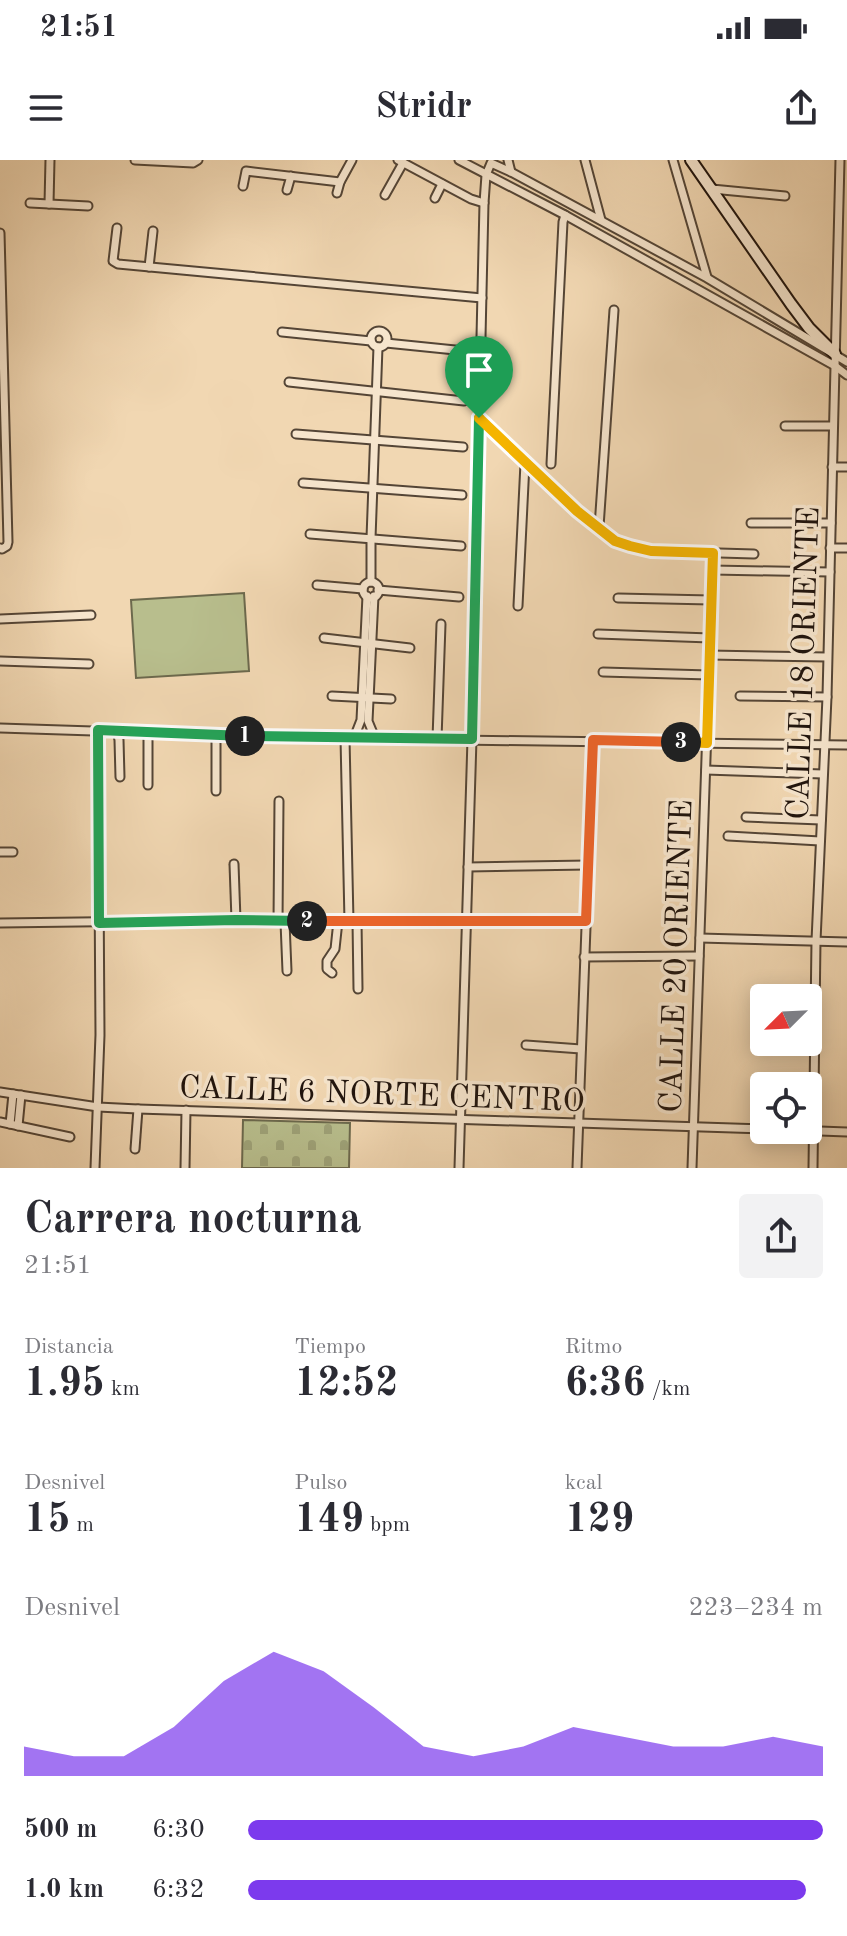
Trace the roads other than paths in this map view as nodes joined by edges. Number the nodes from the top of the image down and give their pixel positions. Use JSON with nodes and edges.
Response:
{"nodes":[{"id":1,"x":50,"y":160,"type":"edge"},
{"id":2,"x":135,"y":160,"type":"edge"},
{"id":3,"x":198,"y":160,"type":"edge"},
{"id":4,"x":352,"y":160,"type":"edge"},
{"id":5,"x":459,"y":160,"type":"edge"},
{"id":6,"x":508,"y":160,"type":"edge"},
{"id":7,"x":585,"y":160,"type":"edge"},
{"id":8,"x":673,"y":160,"type":"edge"},
{"id":9,"x":691,"y":160,"type":"edge"},
{"id":10,"x":840,"y":160,"type":"edge"},
{"id":11,"x":401,"y":161,"type":"edge"},
{"id":12,"x":489,"y":161,"type":"edge"},
{"id":13,"x":511,"y":172,"type":"junction"},
{"id":14,"x":486,"y":175,"type":"junction"},
{"id":15,"x":291,"y":176,"type":"junction"},
{"id":16,"x":340,"y":182,"type":"junction"},
{"id":17,"x":442,"y":184,"type":"junction"},
{"id":18,"x":243,"y":186,"type":"dead end"},
{"id":19,"x":712,"y":189,"type":"junction"},
{"id":20,"x":287,"y":190,"type":"dead end"},
{"id":21,"x":337,"y":193,"type":"dead end"},
{"id":22,"x":385,"y":195,"type":"dead end"},
{"id":23,"x":785,"y":196,"type":"dead end"},
{"id":24,"x":435,"y":198,"type":"dead end"},
{"id":25,"x":30,"y":203,"type":"dead end"},
{"id":26,"x":484,"y":203,"type":"junction"},
{"id":27,"x":49,"y":204,"type":"junction"},
{"id":28,"x":88,"y":206,"type":"dead end"},
{"id":29,"x":565,"y":215,"type":"junction"},
{"id":30,"x":601,"y":220,"type":"junction"},
{"id":31,"x":117,"y":228,"type":"dead end"},
{"id":32,"x":153,"y":231,"type":"dead end"},
{"id":33,"x":0,"y":233,"type":"edge"},
{"id":34,"x":0,"y":249,"type":"edge"},
{"id":35,"x":149,"y":267,"type":"junction"},
{"id":36,"x":707,"y":278,"type":"junction"},
{"id":37,"x":482,"y":298,"type":"junction"},
{"id":38,"x":1,"y":300,"type":"edge"},
{"id":39,"x":836,"y":301,"type":"junction"},
{"id":40,"x":847,"y":303,"type":"edge"},
{"id":41,"x":614,"y":310,"type":"dead end"},
{"id":42,"x":282,"y":332,"type":"dead end"},
{"id":43,"x":378,"y":344,"type":"junction"},
{"id":44,"x":1,"y":348,"type":"edge"},
{"id":45,"x":465,"y":351,"type":"dead end"},
{"id":46,"x":835,"y":360,"type":"junction"},
{"id":47,"x":847,"y":362,"type":"edge"},
{"id":48,"x":847,"y":375,"type":"edge"},
{"id":49,"x":289,"y":382,"type":"dead end"},
{"id":50,"x":375,"y":391,"type":"junction"},
{"id":51,"x":2,"y":400,"type":"edge"},
{"id":52,"x":464,"y":401,"type":"dead end"},
{"id":53,"x":479,"y":418,"type":"junction"},
{"id":54,"x":785,"y":426,"type":"dead end"},
{"id":55,"x":833,"y":426,"type":"junction"},
{"id":56,"x":296,"y":434,"type":"dead end"},
{"id":57,"x":374,"y":440,"type":"junction"},
{"id":58,"x":463,"y":447,"type":"dead end"},
{"id":59,"x":5,"y":458,"type":"junction"},
{"id":60,"x":525,"y":463,"type":"junction"},
{"id":61,"x":551,"y":464,"type":"dead end"},
{"id":62,"x":832,"y":467,"type":"junction"},
{"id":63,"x":847,"y":467,"type":"edge"},
{"id":64,"x":0,"y":481,"type":"edge"},
{"id":65,"x":303,"y":483,"type":"dead end"},
{"id":66,"x":373,"y":488,"type":"junction"},
{"id":67,"x":462,"y":495,"type":"dead end"},
{"id":68,"x":751,"y":523,"type":"dead end"},
{"id":69,"x":831,"y":523,"type":"junction"},
{"id":70,"x":599,"y":527,"type":"junction"},
{"id":71,"x":310,"y":534,"type":"dead end"},
{"id":72,"x":371,"y":538,"type":"junction"},
{"id":73,"x":461,"y":546,"type":"dead end"},
{"id":74,"x":0,"y":548,"type":"edge"},
{"id":75,"x":830,"y":548,"type":"junction"},
{"id":76,"x":847,"y":548,"type":"edge"},
{"id":77,"x":713,"y":553,"type":"junction"},
{"id":78,"x":754,"y":554,"type":"dead end"},
{"id":79,"x":712,"y":570,"type":"junction"},
{"id":80,"x":830,"y":572,"type":"junction"},
{"id":81,"x":317,"y":585,"type":"dead end"},
{"id":82,"x":371,"y":593,"type":"junction"},
{"id":83,"x":459,"y":597,"type":"dead end"},
{"id":84,"x":618,"y":598,"type":"dead end"},
{"id":85,"x":711,"y":600,"type":"junction"},
{"id":86,"x":518,"y":606,"type":"dead end"},
{"id":87,"x":91,"y":615,"type":"dead end"},
{"id":88,"x":0,"y":619,"type":"edge"},
{"id":89,"x":441,"y":624,"type":"dead end"},
{"id":90,"x":598,"y":634,"type":"dead end"},
{"id":91,"x":324,"y":638,"type":"dead end"},
{"id":92,"x":710,"y":638,"type":"junction"},
{"id":93,"x":368,"y":643,"type":"junction"},
{"id":94,"x":410,"y":648,"type":"dead end"},
{"id":95,"x":709,"y":655,"type":"junction"},
{"id":96,"x":827,"y":657,"type":"junction"},
{"id":97,"x":0,"y":661,"type":"edge"},
{"id":98,"x":89,"y":664,"type":"dead end"},
{"id":99,"x":603,"y":672,"type":"dead end"},
{"id":100,"x":709,"y":675,"type":"junction"},
{"id":101,"x":332,"y":696,"type":"dead end"},
{"id":102,"x":740,"y":696,"type":"dead end"},
{"id":103,"x":827,"y":697,"type":"junction"},
{"id":104,"x":366,"y":698,"type":"junction"},
{"id":105,"x":391,"y":699,"type":"dead end"},
{"id":106,"x":0,"y":728,"type":"edge"},
{"id":107,"x":98,"y":730,"type":"junction"},
{"id":108,"x":117,"y":731,"type":"junction"},
{"id":109,"x":148,"y":733,"type":"junction"},
{"id":110,"x":216,"y":735,"type":"junction"},
{"id":111,"x":349,"y":738,"type":"junction"},
{"id":112,"x":375,"y":738,"type":"junction"},
{"id":113,"x":437,"y":739,"type":"junction"},
{"id":114,"x":472,"y":739,"type":"junction"},
{"id":115,"x":593,"y":740,"type":"junction"},
{"id":116,"x":707,"y":743,"type":"junction"},
{"id":117,"x":824,"y":744,"type":"junction"},
{"id":118,"x":847,"y":745,"type":"edge"},
{"id":119,"x":706,"y":770,"type":"junction"},
{"id":120,"x":823,"y":774,"type":"junction"},
{"id":121,"x":120,"y":777,"type":"dead end"},
{"id":122,"x":148,"y":785,"type":"dead end"},
{"id":123,"x":216,"y":791,"type":"dead end"},
{"id":124,"x":279,"y":801,"type":"dead end"},
{"id":125,"x":746,"y":817,"type":"dead end"},
{"id":126,"x":821,"y":820,"type":"junction"},
{"id":127,"x":728,"y":836,"type":"dead end"},
{"id":128,"x":820,"y":841,"type":"junction"},
{"id":129,"x":0,"y":852,"type":"edge"},
{"id":130,"x":13,"y":852,"type":"dead end"},
{"id":131,"x":234,"y":864,"type":"dead end"},
{"id":132,"x":588,"y":865,"type":"junction"},
{"id":133,"x":468,"y":867,"type":"junction"},
{"id":134,"x":236,"y":920,"type":"junction"},
{"id":135,"x":466,"y":920,"type":"junction"},
{"id":136,"x":338,"y":921,"type":"junction"},
{"id":137,"x":353,"y":921,"type":"junction"},
{"id":138,"x":586,"y":921,"type":"junction"},
{"id":139,"x":282,"y":922,"type":"junction"},
{"id":140,"x":0,"y":923,"type":"edge"},
{"id":141,"x":99,"y":923,"type":"junction"},
{"id":142,"x":700,"y":938,"type":"junction"},
{"id":143,"x":816,"y":941,"type":"junction"},
{"id":144,"x":847,"y":942,"type":"edge"},
{"id":145,"x":699,"y":956,"type":"junction"},
{"id":146,"x":584,"y":957,"type":"junction"},
{"id":147,"x":287,"y":971,"type":"dead end"},
{"id":148,"x":332,"y":973,"type":"dead end"},
{"id":149,"x":358,"y":989,"type":"dead end"},
{"id":150,"x":526,"y":1045,"type":"dead end"},
{"id":151,"x":581,"y":1049,"type":"junction"},
{"id":152,"x":815,"y":1072,"type":"edge"},
{"id":153,"x":0,"y":1092,"type":"edge"},
{"id":154,"x":17,"y":1094,"type":"junction"},
{"id":155,"x":98,"y":1107,"type":"junction"},
{"id":156,"x":138,"y":1109,"type":"junction"},
{"id":157,"x":186,"y":1110,"type":"junction"},
{"id":158,"x":461,"y":1120,"type":"junction"},
{"id":159,"x":0,"y":1122,"type":"edge"},
{"id":160,"x":578,"y":1124,"type":"junction"},
{"id":161,"x":14,"y":1125,"type":"junction"},
{"id":162,"x":694,"y":1127,"type":"junction"},
{"id":163,"x":750,"y":1129,"type":"edge"},
{"id":164,"x":822,"y":1131,"type":"edge"},
{"id":165,"x":847,"y":1132,"type":"edge"},
{"id":166,"x":70,"y":1137,"type":"dead end"},
{"id":167,"x":814,"y":1144,"type":"edge"},
{"id":168,"x":135,"y":1149,"type":"dead end"},
{"id":169,"x":95,"y":1168,"type":"edge"},
{"id":170,"x":185,"y":1168,"type":"edge"},
{"id":171,"x":459,"y":1168,"type":"edge"},
{"id":172,"x":577,"y":1168,"type":"edge"},
{"id":173,"x":692,"y":1168,"type":"edge"},
{"id":174,"x":813,"y":1168,"type":"edge"}],
"edges":[{"from":1,"to":27,"type":"street"},
{"from":2,"to":3,"type":"street"},
{"from":4,"to":16,"type":"street"},
{"from":5,"to":14,"type":"street"},
{"from":6,"to":13,"type":"street"},
{"from":7,"to":30,"type":"street"},
{"from":8,"to":36,"type":"street"},
{"from":9,"to":19,"type":"street"},
{"from":10,"to":39,"type":"street","name":"CALLE 18 ORIENTE"},
{"from":11,"to":17,"type":"street"},
{"from":11,"to":22,"type":"street"},
{"from":12,"to":13,"type":"street"},
{"from":12,"to":14,"type":"street"},
{"from":13,"to":30,"type":"street"},
{"from":14,"to":26,"type":"street"},
{"from":14,"to":29,"type":"street"},
{"from":15,"to":16,"type":"street"},
{"from":15,"to":18,"type":"street"},
{"from":15,"to":20,"type":"street"},
{"from":16,"to":21,"type":"street"},
{"from":17,"to":24,"type":"street"},
{"from":17,"to":26,"type":"street"},
{"from":19,"to":23,"type":"street"},
{"from":19,"to":46,"type":"street"},
{"from":25,"to":27,"type":"street"},
{"from":26,"to":37,"type":"street"},
{"from":27,"to":28,"type":"street"},
{"from":29,"to":46,"type":"street"},
{"from":29,"to":61,"type":"street"},
{"from":30,"to":36,"type":"street"},
{"from":31,"to":35,"type":"street"},
{"from":32,"to":35,"type":"street"},
{"from":33,"to":34,"type":"street"},
{"from":34,"to":38,"type":"street"},
{"from":35,"to":37,"type":"street"},
{"from":36,"to":46,"type":"street"},
{"from":37,"to":53,"type":"street"},
{"from":38,"to":44,"type":"street"},
{"from":39,"to":40,"type":"street"},
{"from":39,"to":46,"type":"street","name":"CALLE 18 ORIENTE"},
{"from":41,"to":70,"type":"street"},
{"from":42,"to":43,"type":"street"},
{"from":43,"to":45,"type":"street"},
{"from":43,"to":50,"type":"street"},
{"from":44,"to":51,"type":"street"},
{"from":46,"to":47,"type":"street"},
{"from":46,"to":48,"type":"street"},
{"from":46,"to":55,"type":"street","name":"CALLE 18 ORIENTE"},
{"from":49,"to":50,"type":"street"},
{"from":50,"to":52,"type":"street"},
{"from":50,"to":57,"type":"street"},
{"from":51,"to":59,"type":"street"},
{"from":53,"to":60,"type":"street"},
{"from":53,"to":114,"type":"street"},
{"from":54,"to":55,"type":"street"},
{"from":55,"to":62,"type":"street","name":"CALLE 18 ORIENTE"},
{"from":56,"to":57,"type":"street"},
{"from":57,"to":58,"type":"street"},
{"from":57,"to":66,"type":"street"},
{"from":59,"to":64,"type":"street"},
{"from":59,"to":74,"type":"street"},
{"from":60,"to":70,"type":"street"},
{"from":60,"to":86,"type":"street"},
{"from":62,"to":63,"type":"street"},
{"from":62,"to":69,"type":"street","name":"CALLE 18 ORIENTE"},
{"from":65,"to":66,"type":"street"},
{"from":66,"to":67,"type":"street"},
{"from":66,"to":72,"type":"street"},
{"from":68,"to":69,"type":"street"},
{"from":69,"to":75,"type":"street","name":"CALLE 18 ORIENTE"},
{"from":70,"to":77,"type":"street"},
{"from":71,"to":72,"type":"street"},
{"from":72,"to":73,"type":"street"},
{"from":72,"to":82,"type":"street"},
{"from":75,"to":76,"type":"street"},
{"from":75,"to":80,"type":"street","name":"CALLE 18 ORIENTE"},
{"from":77,"to":78,"type":"street"},
{"from":77,"to":79,"type":"street","name":"CALLE 20 ORIENTE"},
{"from":79,"to":80,"type":"street"},
{"from":79,"to":85,"type":"street","name":"CALLE 20 ORIENTE"},
{"from":80,"to":96,"type":"street","name":"CALLE 18 ORIENTE"},
{"from":81,"to":82,"type":"street"},
{"from":82,"to":83,"type":"street"},
{"from":82,"to":93,"type":"street"},
{"from":84,"to":85,"type":"street"},
{"from":85,"to":92,"type":"street","name":"CALLE 20 ORIENTE"},
{"from":87,"to":88,"type":"street"},
{"from":89,"to":113,"type":"street"},
{"from":90,"to":92,"type":"street"},
{"from":91,"to":93,"type":"street"},
{"from":92,"to":95,"type":"street","name":"CALLE 20 ORIENTE"},
{"from":93,"to":94,"type":"street"},
{"from":93,"to":104,"type":"street"},
{"from":95,"to":96,"type":"street"},
{"from":95,"to":100,"type":"street","name":"CALLE 20 ORIENTE"},
{"from":96,"to":103,"type":"street","name":"CALLE 18 ORIENTE"},
{"from":97,"to":98,"type":"street"},
{"from":99,"to":100,"type":"street"},
{"from":100,"to":116,"type":"street","name":"CALLE 20 ORIENTE"},
{"from":101,"to":104,"type":"street"},
{"from":102,"to":103,"type":"street"},
{"from":103,"to":117,"type":"street","name":"CALLE 18 ORIENTE"},
{"from":104,"to":105,"type":"street"},
{"from":104,"to":111,"type":"street"},
{"from":104,"to":112,"type":"street"},
{"from":106,"to":107,"type":"street"},
{"from":107,"to":108,"type":"street"},
{"from":107,"to":141,"type":"street"},
{"from":108,"to":109,"type":"street"},
{"from":108,"to":121,"type":"street"},
{"from":109,"to":110,"type":"street"},
{"from":109,"to":122,"type":"street"},
{"from":110,"to":111,"type":"street"},
{"from":110,"to":123,"type":"street"},
{"from":111,"to":112,"type":"street"},
{"from":111,"to":137,"type":"street"},
{"from":112,"to":113,"type":"street"},
{"from":113,"to":114,"type":"street"},
{"from":114,"to":115,"type":"street"},
{"from":114,"to":133,"type":"street"},
{"from":115,"to":116,"type":"street"},
{"from":115,"to":132,"type":"street"},
{"from":116,"to":117,"type":"street"},
{"from":116,"to":119,"type":"street","name":"CALLE 20 ORIENTE"},
{"from":117,"to":118,"type":"street"},
{"from":117,"to":120,"type":"street","name":"CALLE 18 ORIENTE"},
{"from":119,"to":120,"type":"street"},
{"from":119,"to":142,"type":"street","name":"CALLE 20 ORIENTE"},
{"from":120,"to":126,"type":"street","name":"CALLE 18 ORIENTE"},
{"from":124,"to":139,"type":"street"},
{"from":125,"to":126,"type":"street"},
{"from":126,"to":128,"type":"street","name":"CALLE 18 ORIENTE"},
{"from":127,"to":128,"type":"street"},
{"from":128,"to":143,"type":"street","name":"CALLE 18 ORIENTE"},
{"from":129,"to":130,"type":"street"},
{"from":131,"to":134,"type":"street"},
{"from":132,"to":133,"type":"street"},
{"from":132,"to":138,"type":"street"},
{"from":133,"to":135,"type":"street"},
{"from":134,"to":139,"type":"street"},
{"from":134,"to":141,"type":"street"},
{"from":135,"to":137,"type":"street"},
{"from":135,"to":138,"type":"street"},
{"from":135,"to":158,"type":"street"},
{"from":136,"to":137,"type":"street"},
{"from":136,"to":139,"type":"street"},
{"from":136,"to":148,"type":"street"},
{"from":137,"to":149,"type":"street"},
{"from":138,"to":146,"type":"street"},
{"from":139,"to":147,"type":"street"},
{"from":140,"to":141,"type":"street"},
{"from":141,"to":155,"type":"street"},
{"from":142,"to":143,"type":"street"},
{"from":142,"to":145,"type":"street","name":"CALLE 20 ORIENTE"},
{"from":143,"to":144,"type":"street"},
{"from":143,"to":152,"type":"street","name":"CALLE 18 ORIENTE"},
{"from":145,"to":146,"type":"street"},
{"from":145,"to":162,"type":"street","name":"CALLE 20 ORIENTE"},
{"from":146,"to":151,"type":"street"},
{"from":150,"to":151,"type":"street"},
{"from":151,"to":160,"type":"street"},
{"from":153,"to":154,"type":"street","name":"CALLE 6 NORTE CENTRO"},
{"from":154,"to":155,"type":"street","name":"CALLE 6 NORTE CENTRO"},
{"from":154,"to":161,"type":"street"},
{"from":155,"to":156,"type":"street","name":"CALLE 6 NORTE CENTRO"},
{"from":155,"to":169,"type":"street"},
{"from":156,"to":157,"type":"street","name":"CALLE 6 NORTE CENTRO"},
{"from":156,"to":168,"type":"street"},
{"from":157,"to":158,"type":"street","name":"CALLE 6 NORTE CENTRO"},
{"from":157,"to":170,"type":"street"},
{"from":158,"to":160,"type":"street","name":"CALLE 6 NORTE CENTRO"},
{"from":158,"to":171,"type":"street"},
{"from":159,"to":161,"type":"street"},
{"from":160,"to":162,"type":"street","name":"CALLE 6 NORTE CENTRO"},
{"from":160,"to":172,"type":"street"},
{"from":161,"to":166,"type":"street"},
{"from":162,"to":163,"type":"street","name":"CALLE 6 NORTE CENTRO"},
{"from":162,"to":173,"type":"street","name":"CALLE 20 ORIENTE"},
{"from":164,"to":165,"type":"street"},
{"from":167,"to":174,"type":"street","name":"CALLE 18 ORIENTE"}]}
